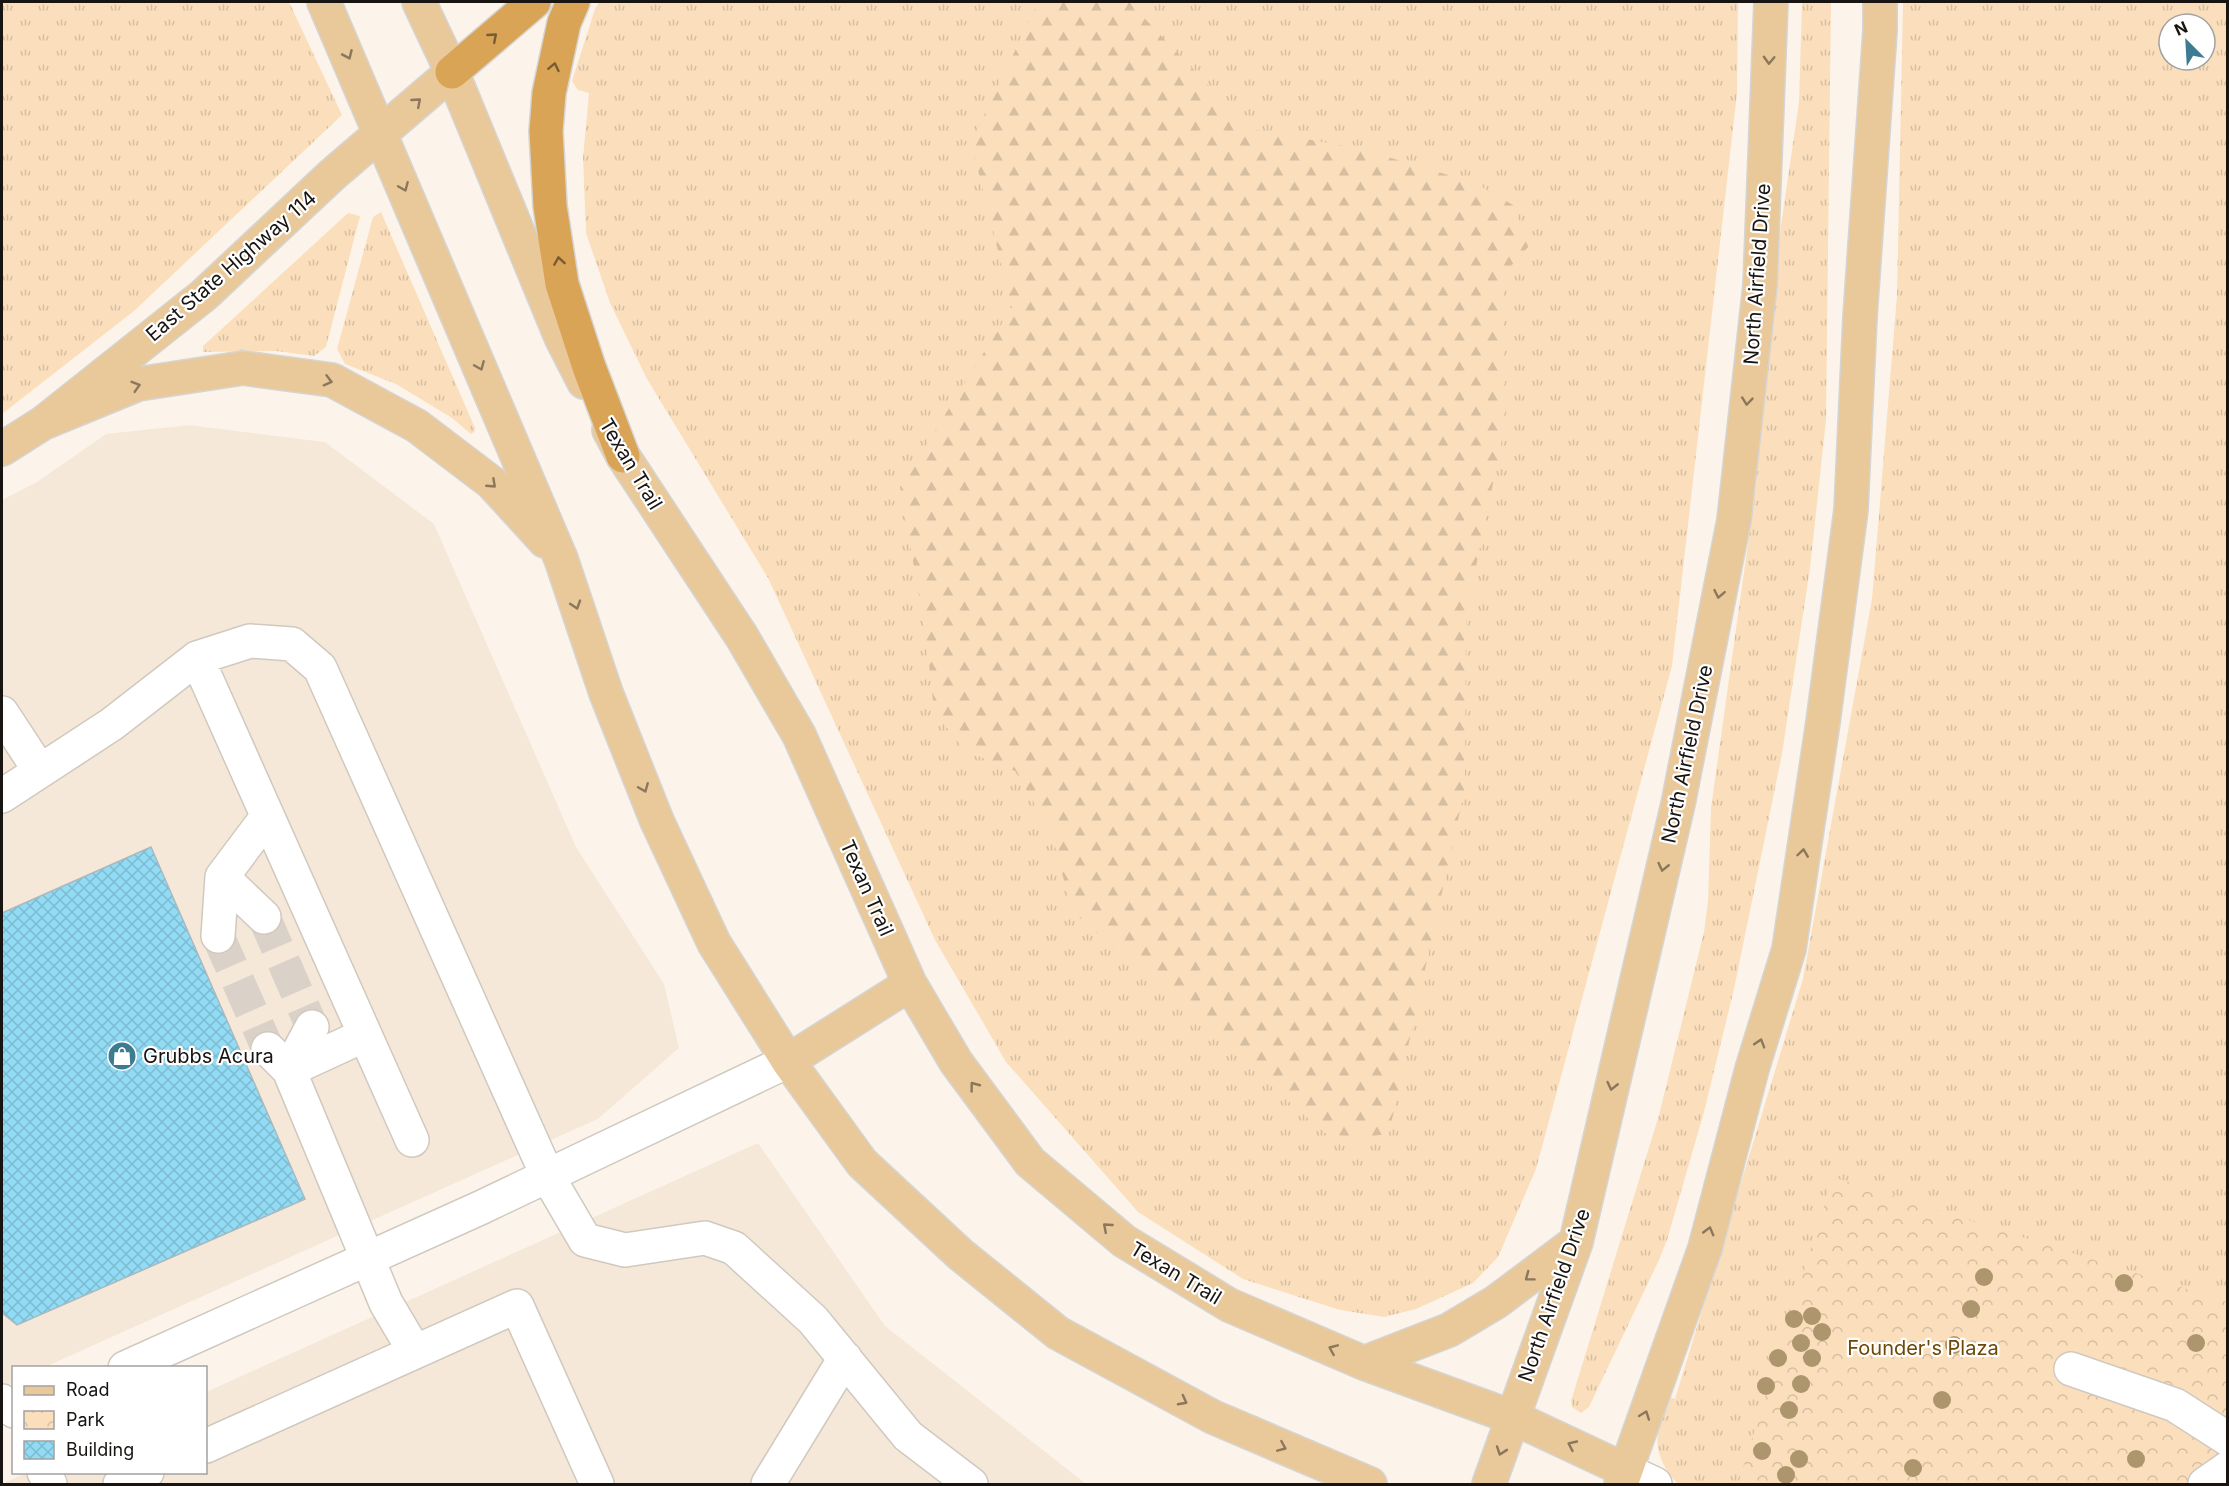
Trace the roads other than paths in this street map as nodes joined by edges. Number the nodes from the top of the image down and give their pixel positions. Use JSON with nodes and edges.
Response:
{"nodes":[{"id":1,"x":324,"y":2,"type":"edge"},
{"id":2,"x":419,"y":2,"type":"edge"},
{"id":3,"x":534,"y":2,"type":"edge"},
{"id":4,"x":573,"y":2,"type":"edge"},
{"id":5,"x":1771,"y":2,"type":"edge"},
{"id":6,"x":1880,"y":2,"type":"edge"},
{"id":7,"x":452,"y":72,"type":"junction"},
{"id":8,"x":381,"y":133,"type":"junction"},
{"id":9,"x":43,"y":423,"type":"junction"},
{"id":10,"x":2,"y":449,"type":"edge"},
{"id":11,"x":623,"y":456,"type":"junction"},
{"id":12,"x":561,"y":559,"type":"junction"},
{"id":13,"x":196,"y":658,"type":"junction"},
{"id":14,"x":2,"y":712,"type":"edge"},
{"id":15,"x":40,"y":771,"type":"junction"},
{"id":16,"x":2,"y":796,"type":"edge"},
{"id":17,"x":267,"y":818,"type":"junction"},
{"id":18,"x":222,"y":877,"type":"junction"},
{"id":19,"x":264,"y":917,"type":"tunnel mouth"},
{"id":20,"x":218,"y":936,"type":"tunnel mouth"},
{"id":21,"x":910,"y":984,"type":"junction"},
{"id":22,"x":312,"y":1027,"type":"dead end"},
{"id":23,"x":365,"y":1035,"type":"junction"},
{"id":24,"x":278,"y":1059,"type":"junction"},
{"id":25,"x":788,"y":1061,"type":"junction"},
{"id":26,"x":412,"y":1140,"type":"dead end"},
{"id":27,"x":547,"y":1175,"type":"junction"},
{"id":28,"x":1576,"y":1242,"type":"junction"},
{"id":29,"x":368,"y":1259,"type":"junction"},
{"id":30,"x":416,"y":1352,"type":"junction"},
{"id":31,"x":845,"y":1358,"type":"junction"},
{"id":32,"x":1364,"y":1363,"type":"junction"},
{"id":33,"x":129,"y":1366,"type":"edge"},
{"id":34,"x":2071,"y":1369,"type":"dead end"},
{"id":35,"x":1512,"y":1417,"type":"junction"},
{"id":36,"x":2228,"y":1439,"type":"edge"},
{"id":37,"x":207,"y":1446,"type":"edge"},
{"id":38,"x":2228,"y":1468,"type":"edge"},
{"id":39,"x":1623,"y":1478,"type":"edge"},
{"id":40,"x":597,"y":1485,"type":"edge"},
{"id":41,"x":768,"y":1485,"type":"edge"},
{"id":42,"x":971,"y":1485,"type":"edge"},
{"id":43,"x":1370,"y":1485,"type":"edge"},
{"id":44,"x":1489,"y":1485,"type":"edge"},
{"id":45,"x":1655,"y":1485,"type":"edge"},
{"id":46,"x":2205,"y":1485,"type":"edge"}],
"edges":[{"from":1,"to":8,"type":"main road","one_way":true},
{"from":2,"to":7,"type":"main road","name":"Texan Trail"},
{"from":7,"to":3,"type":"highway","one_way":true},
{"from":11,"to":4,"type":"highway","one_way":true},
{"from":5,"to":28,"type":"main road","name":"North Airfield Drive","one_way":true},
{"from":39,"to":6,"type":"main road","one_way":true},
{"from":8,"to":7,"type":"main road","name":"East State Highway 114","one_way":true},
{"from":7,"to":11,"type":"main road","name":"Texan Trail"},
{"from":8,"to":9,"type":"main road","name":"East State Highway 114"},
{"from":8,"to":12,"type":"main road","one_way":true},
{"from":9,"to":10,"type":"main road","name":"East State Highway 114"},
{"from":9,"to":12,"type":"main road","one_way":true},
{"from":11,"to":21,"type":"main road","name":"Texan Trail"},
{"from":12,"to":25,"type":"main road","one_way":true},
{"from":13,"to":15,"type":"lane"},
{"from":13,"to":17,"type":"lane"},
{"from":13,"to":27,"type":"lane"},
{"from":14,"to":15,"type":"lane"},
{"from":15,"to":16,"type":"lane"},
{"from":17,"to":18,"type":"lane"},
{"from":17,"to":23,"type":"lane"},
{"from":18,"to":19,"type":"lane"},
{"from":18,"to":20,"type":"lane"},
{"from":21,"to":25,"type":"main road"},
{"from":32,"to":21,"type":"main road","name":"Texan Trail","one_way":true},
{"from":22,"to":24,"type":"lane"},
{"from":23,"to":24,"type":"lane"},
{"from":23,"to":26,"type":"lane"},
{"from":24,"to":29,"type":"lane"},
{"from":25,"to":27,"type":"lane"},
{"from":25,"to":43,"type":"main road","one_way":true},
{"from":27,"to":29,"type":"lane"},
{"from":27,"to":31,"type":"lane"},
{"from":28,"to":32,"type":"main road","one_way":true},
{"from":28,"to":35,"type":"main road","name":"North Airfield Drive"},
{"from":29,"to":30,"type":"lane"},
{"from":29,"to":33,"type":"lane"},
{"from":30,"to":37,"type":"lane"},
{"from":30,"to":40,"type":"lane"},
{"from":31,"to":41,"type":"lane"},
{"from":31,"to":42,"type":"lane"},
{"from":32,"to":35,"type":"main road","name":"Texan Trail"},
{"from":34,"to":36,"type":"lane"},
{"from":39,"to":35,"type":"main road","name":"Texan Trail","one_way":true},
{"from":35,"to":44,"type":"main road","name":"North Airfield Drive","one_way":true},
{"from":38,"to":46,"type":"lane"},
{"from":39,"to":45,"type":"lane"}]}
